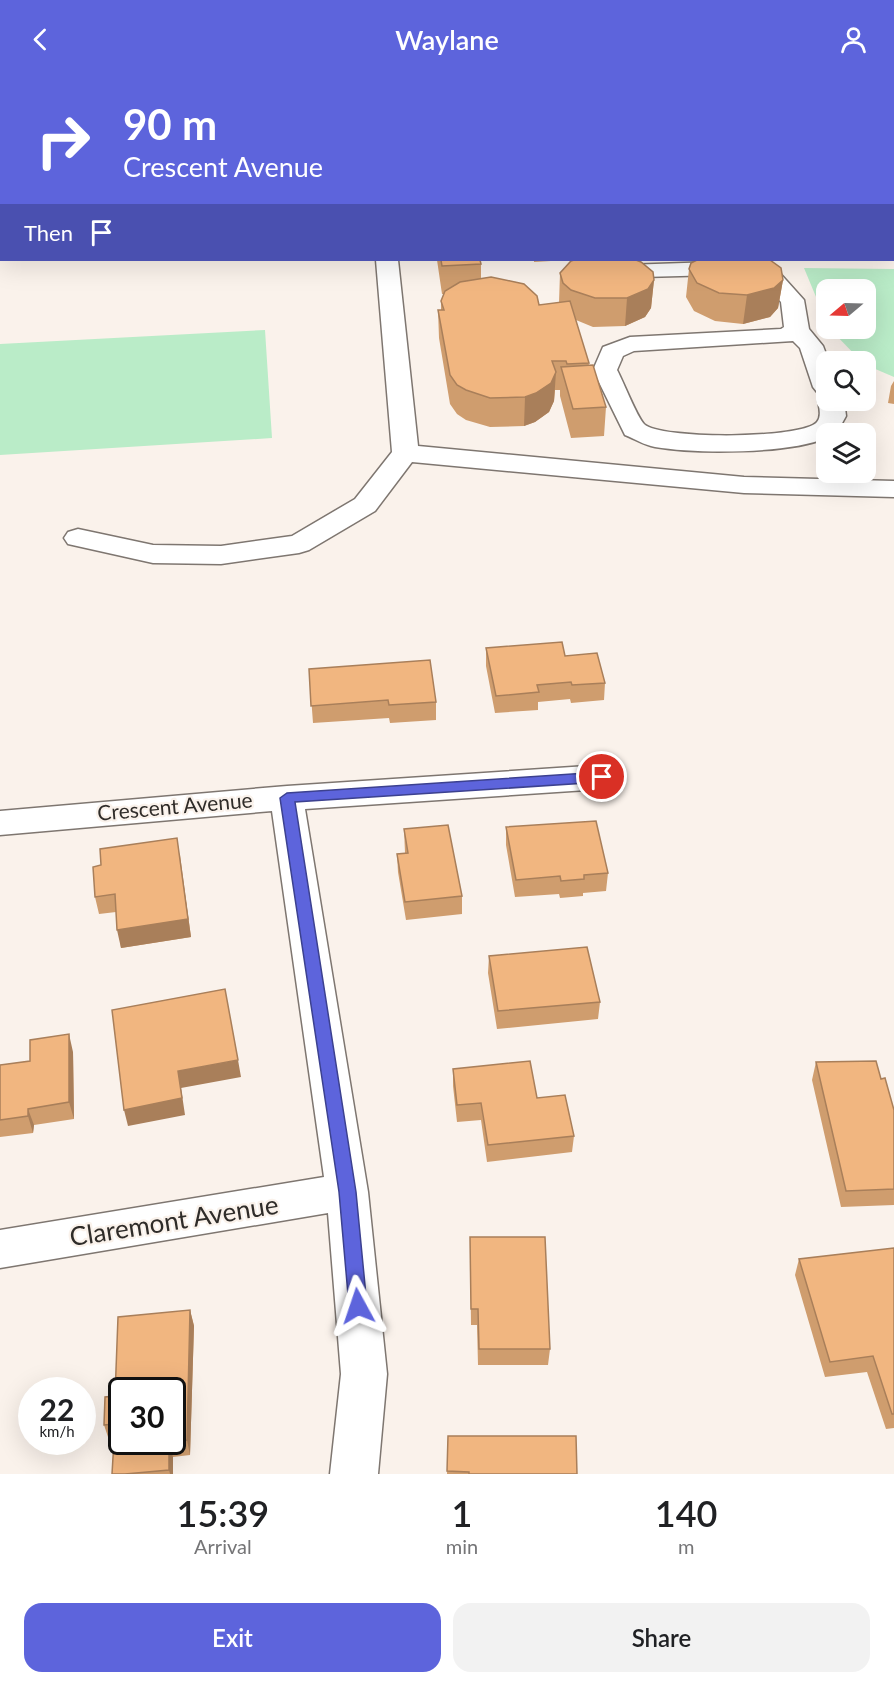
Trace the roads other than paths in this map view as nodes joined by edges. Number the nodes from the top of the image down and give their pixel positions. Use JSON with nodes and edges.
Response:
{"nodes":[{"id":1,"x":387,"y":261,"type":"edge"},
{"id":2,"x":759,"y":263,"type":"edge"},
{"id":3,"x":580,"y":272,"type":"edge"},
{"id":4,"x":797,"y":332,"type":"junction"},
{"id":5,"x":816,"y":360,"type":"edge"},
{"id":6,"x":832,"y":411,"type":"edge"},
{"id":7,"x":405,"y":453,"type":"junction"},
{"id":8,"x":894,"y":489,"type":"edge"},
{"id":9,"x":78,"y":538,"type":"dead end"},
{"id":10,"x":602,"y":777,"type":"dead end"},
{"id":11,"x":287,"y":798,"type":"junction"},
{"id":12,"x":0,"y":823,"type":"edge"},
{"id":13,"x":347,"y":1192,"type":"junction"},
{"id":14,"x":0,"y":1249,"type":"edge"},
{"id":15,"x":354,"y":1474,"type":"edge"}],
"edges":[{"from":1,"to":7,"type":"street"},
{"from":2,"to":3,"type":"street"},
{"from":2,"to":4,"type":"street"},
{"from":4,"to":5,"type":"street"},
{"from":4,"to":6,"type":"street"},
{"from":7,"to":8,"type":"street"},
{"from":7,"to":9,"type":"street"},
{"from":10,"to":11,"type":"street","name":"Crescent Avenue"},
{"from":11,"to":12,"type":"street","name":"Crescent Avenue"},
{"from":11,"to":13,"type":"street"},
{"from":13,"to":14,"type":"street","name":"Claremont Avenue"},
{"from":13,"to":15,"type":"street"}]}
